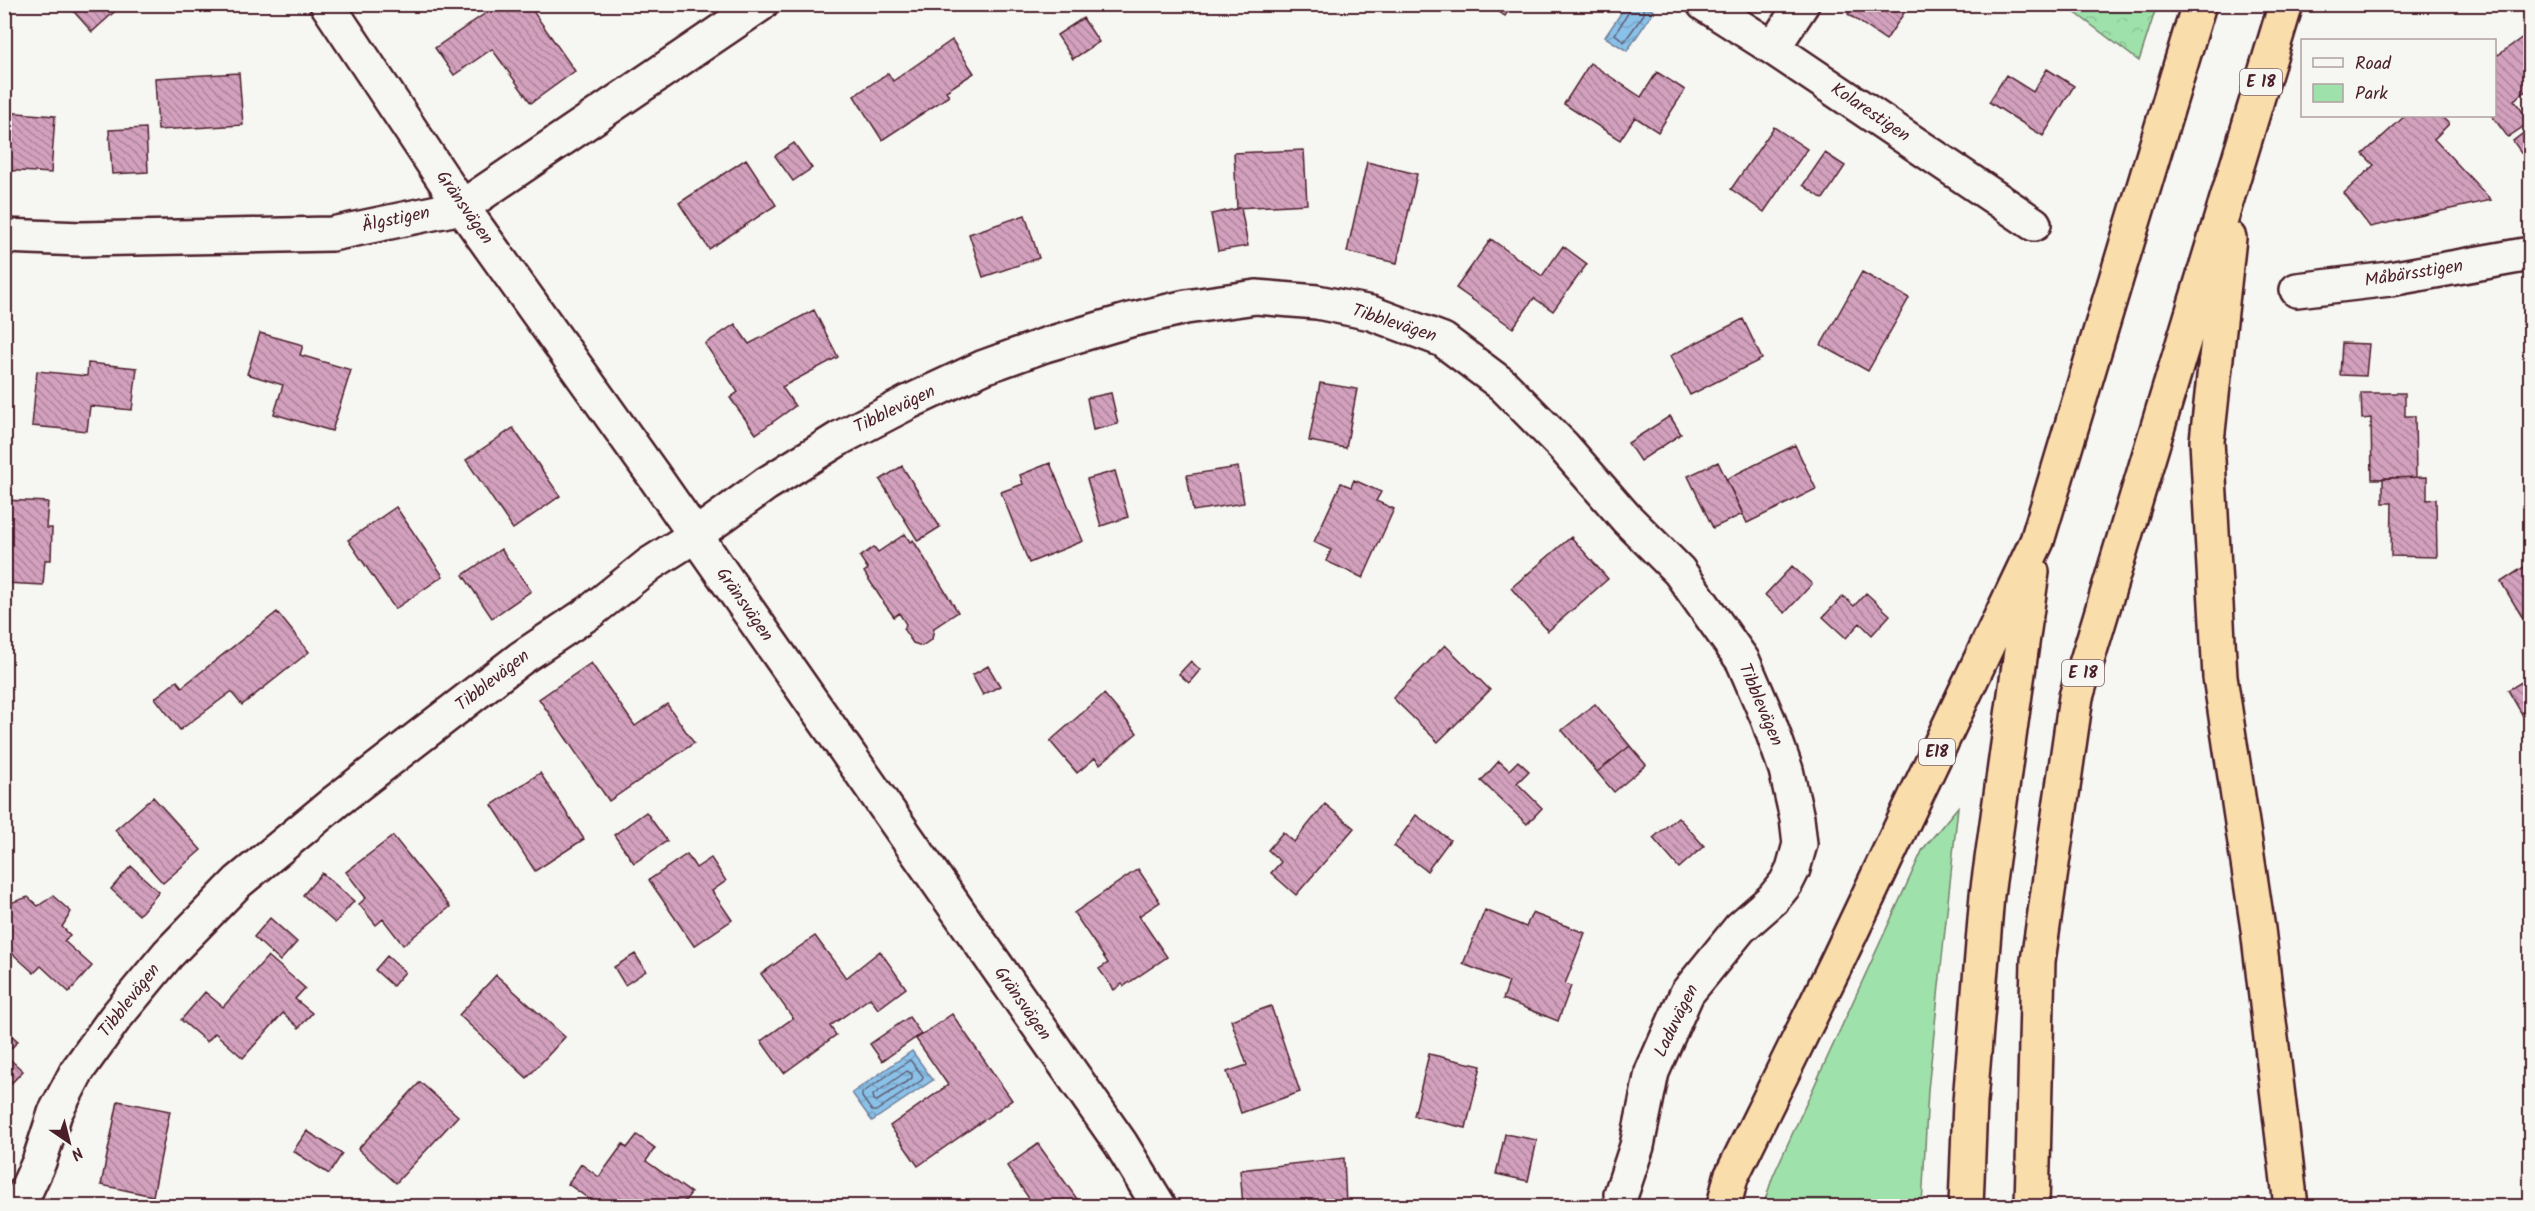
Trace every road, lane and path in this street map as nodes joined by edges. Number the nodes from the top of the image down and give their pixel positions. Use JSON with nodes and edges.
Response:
{"nodes":[{"id":1,"x":327,"y":4,"type":"edge"},
{"id":2,"x":761,"y":4,"type":"edge"},
{"id":3,"x":1704,"y":4,"type":"edge"},
{"id":4,"x":1802,"y":4,"type":"edge"},
{"id":5,"x":2199,"y":4,"type":"edge"},
{"id":6,"x":2286,"y":4,"type":"edge"},
{"id":7,"x":1773,"y":48,"type":"junction"},
{"id":8,"x":2237,"y":159,"type":"junction"},
{"id":9,"x":462,"y":207,"type":"junction"},
{"id":10,"x":2034,"y":224,"type":"dead end"},
{"id":11,"x":4,"y":236,"type":"edge"},
{"id":12,"x":2530,"y":254,"type":"edge"},
{"id":13,"x":2297,"y":290,"type":"dead end"},
{"id":14,"x":696,"y":535,"type":"junction"},
{"id":15,"x":2037,"y":541,"type":"junction"},
{"id":16,"x":1800,"y":844,"type":"joint"},
{"id":17,"x":1621,"y":1194,"type":"dead end"},
{"id":18,"x":19,"y":1206,"type":"edge"},
{"id":19,"x":1158,"y":1206,"type":"edge"},
{"id":20,"x":1724,"y":1206,"type":"edge"},
{"id":21,"x":1966,"y":1206,"type":"edge"},
{"id":22,"x":2032,"y":1206,"type":"edge"},
{"id":23,"x":2291,"y":1206,"type":"edge"}],
"edges":[{"from":1,"to":9,"type":"street","name":"Gränsvägen"},
{"from":2,"to":9,"type":"street","name":"Älgstigen"},
{"from":3,"to":7,"type":"street","name":"Kolarestigen"},
{"from":4,"to":7,"type":"street"},
{"from":5,"to":15,"type":"highway"},
{"from":6,"to":8,"type":"highway","number":"E 18"},
{"from":7,"to":10,"type":"street","name":"Kolarestigen"},
{"from":8,"to":22,"type":"highway","number":"E 18"},
{"from":8,"to":23,"type":"highway","number":"E 18"},
{"from":9,"to":11,"type":"street","name":"Älgstigen"},
{"from":9,"to":14,"type":"street","name":"Gränsvägen"},
{"from":12,"to":13,"type":"street","name":"Måbärsstigen"},
{"from":14,"to":16,"type":"street","name":"Tibblevägen"},
{"from":14,"to":18,"type":"street","name":"Tibblevägen"},
{"from":14,"to":19,"type":"street","name":"Gränsvägen"},
{"from":15,"to":20,"type":"highway","number":"E18"},
{"from":15,"to":21,"type":"highway"},
{"from":16,"to":17,"type":"street","name":"Laduvägen"}]}
